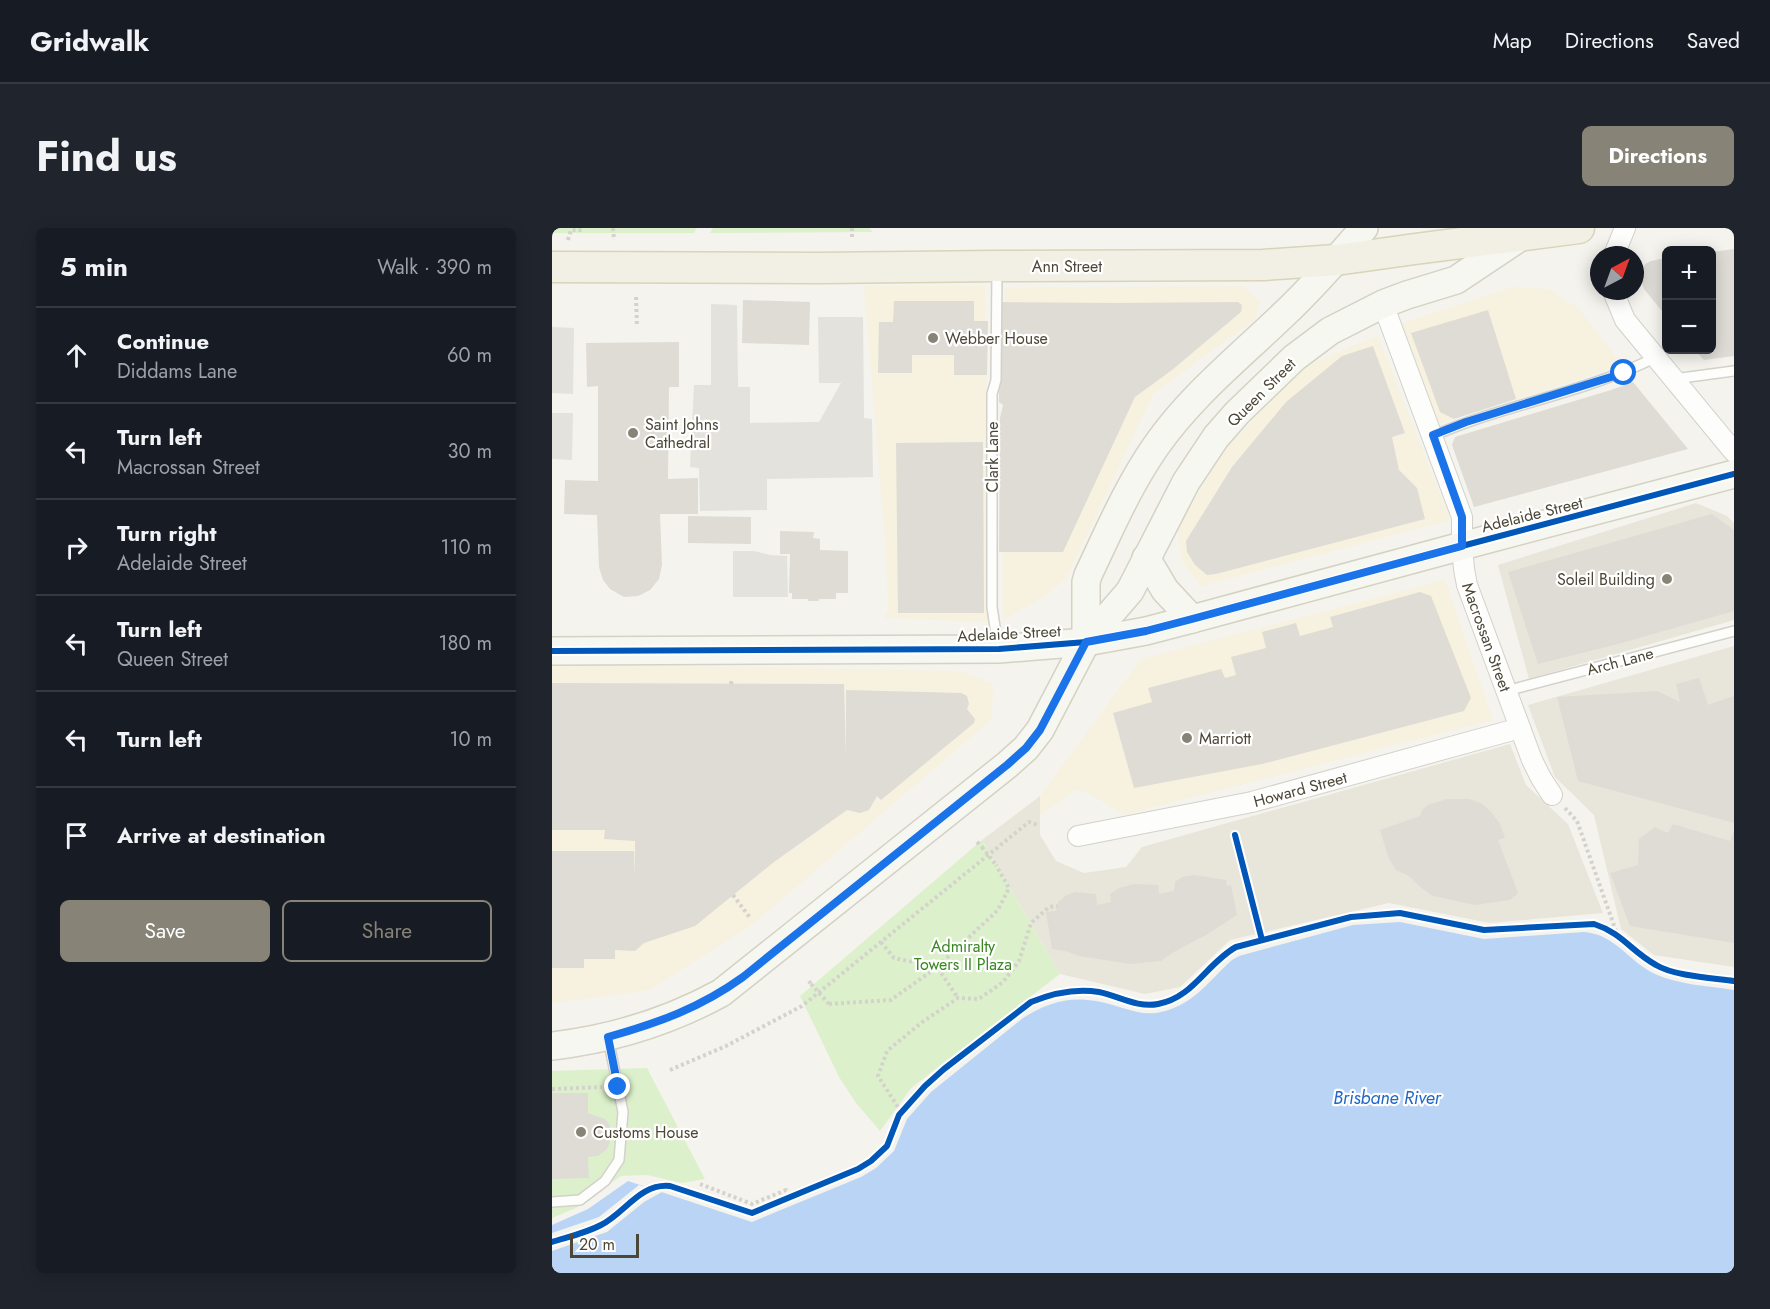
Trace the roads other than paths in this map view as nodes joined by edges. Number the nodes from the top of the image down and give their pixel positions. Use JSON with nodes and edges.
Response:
{"nodes":[{"id":1,"x":1364,"y":228,"type":"edge"},
{"id":2,"x":1579,"y":228,"type":"edge"},
{"id":3,"x":1625,"y":228,"type":"edge"},
{"id":4,"x":1522,"y":236,"type":"junction"},
{"id":5,"x":1618,"y":246,"type":"edge"},
{"id":6,"x":1336,"y":260,"type":"junction"},
{"id":7,"x":998,"y":266,"type":"junction"},
{"id":8,"x":552,"y":267,"type":"edge"},
{"id":9,"x":1617,"y":300,"type":"edge"},
{"id":10,"x":1383,"y":304,"type":"junction"},
{"id":11,"x":1656,"y":357,"type":"junction"},
{"id":12,"x":1734,"y":371,"type":"edge"},
{"id":13,"x":1674,"y":379,"type":"junction"},
{"id":14,"x":1433,"y":435,"type":"junction"},
{"id":15,"x":1734,"y":452,"type":"edge"},
{"id":16,"x":1734,"y":474,"type":"edge"},
{"id":17,"x":1462,"y":546,"type":"junction"},
{"id":18,"x":1146,"y":558,"type":"junction"},
{"id":19,"x":1192,"y":619,"type":"junction"},
{"id":20,"x":1734,"y":631,"type":"edge"},
{"id":21,"x":1086,"y":642,"type":"junction"},
{"id":22,"x":999,"y":649,"type":"junction"},
{"id":23,"x":552,"y":651,"type":"edge"},
{"id":24,"x":1506,"y":691,"type":"junction"},
{"id":25,"x":1520,"y":728,"type":"junction"},
{"id":26,"x":1552,"y":795,"type":"dead end"},
{"id":27,"x":1078,"y":836,"type":"dead end"},
{"id":28,"x":608,"y":1037,"type":"junction"},
{"id":29,"x":552,"y":1046,"type":"edge"},
{"id":30,"x":552,"y":1202,"type":"edge"}],
"edges":[{"from":1,"to":6,"type":"main road","name":"Queen Street"},
{"from":2,"to":4,"type":"main road","name":"Ann Street"},
{"from":3,"to":5,"type":"street"},
{"from":4,"to":6,"type":"main road","name":"Ann Street"},
{"from":4,"to":10,"type":"main road","name":"Queen Street"},
{"from":6,"to":7,"type":"main road","name":"Ann Street"},
{"from":6,"to":21,"type":"main road","name":"Queen Street"},
{"from":7,"to":8,"type":"main road","name":"Ann Street"},
{"from":7,"to":22,"type":"lane","name":"Clark Lane"},
{"from":9,"to":11,"type":"street"},
{"from":10,"to":14,"type":"street","name":"Macrossan Street"},
{"from":10,"to":18,"type":"main road","name":"Queen Street"},
{"from":11,"to":13,"type":"street"},
{"from":11,"to":14,"type":"lane"},
{"from":12,"to":13,"type":"lane"},
{"from":13,"to":15,"type":"street"},
{"from":14,"to":17,"type":"street","name":"Macrossan Street"},
{"from":16,"to":17,"type":"main road","name":"Adelaide Street"},
{"from":17,"to":19,"type":"main road","name":"Adelaide Street"},
{"from":17,"to":24,"type":"street","name":"Macrossan Street"},
{"from":18,"to":19,"type":"main road"},
{"from":18,"to":21,"type":"main road","name":"Queen Street"},
{"from":19,"to":21,"type":"main road","name":"Adelaide Street"},
{"from":20,"to":24,"type":"lane","name":"Arch Lane"},
{"from":21,"to":22,"type":"main road","name":"Adelaide Street"},
{"from":21,"to":28,"type":"main road","name":"Queen Street"},
{"from":22,"to":23,"type":"main road","name":"Adelaide Street"},
{"from":24,"to":25,"type":"street","name":"Macrossan Street"},
{"from":25,"to":26,"type":"street","name":"Macrossan Street"},
{"from":25,"to":27,"type":"street","name":"Howard Street"},
{"from":28,"to":29,"type":"main road","name":"Queen Street"},
{"from":28,"to":30,"type":"lane"}]}
